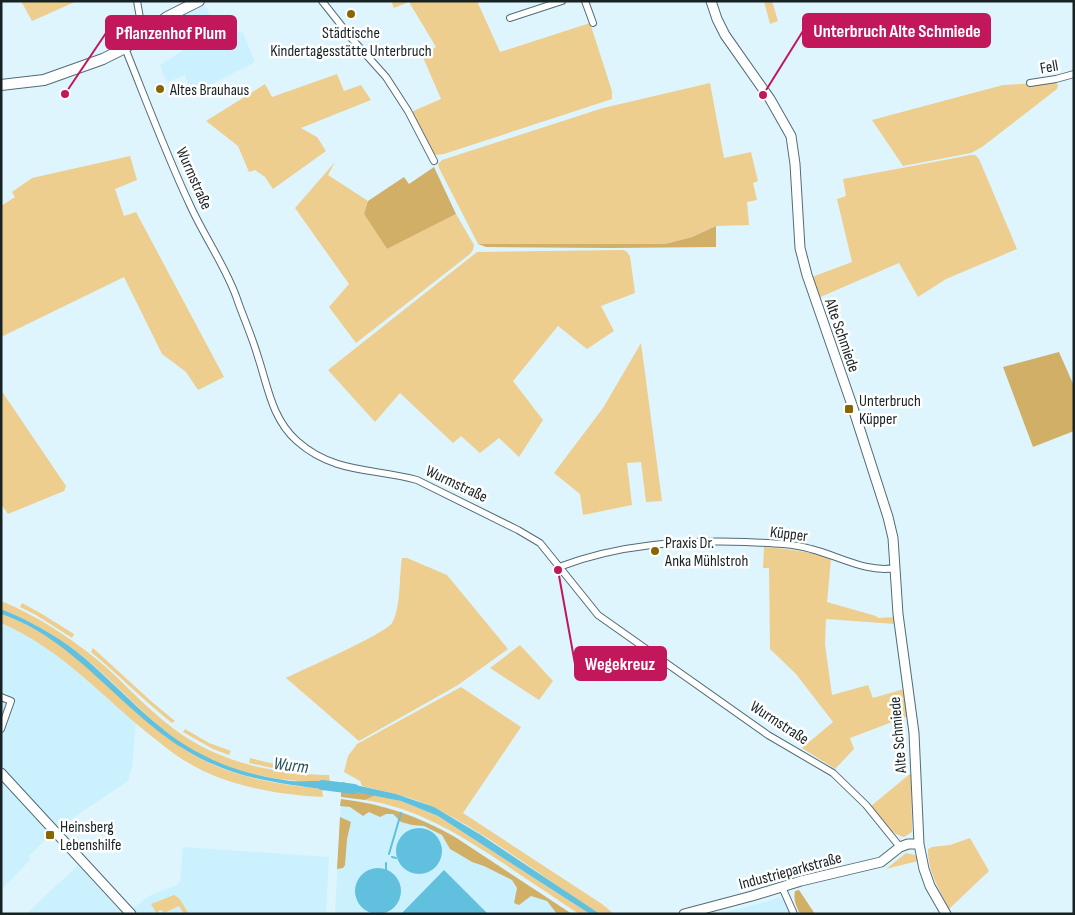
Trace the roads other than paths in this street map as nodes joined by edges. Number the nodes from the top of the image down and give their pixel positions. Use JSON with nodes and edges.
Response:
{"nodes":[{"id":1,"x":137,"y":1,"type":"edge"},
{"id":2,"x":199,"y":1,"type":"edge"},
{"id":3,"x":322,"y":1,"type":"edge"},
{"id":4,"x":562,"y":1,"type":"edge"},
{"id":5,"x":585,"y":1,"type":"edge"},
{"id":6,"x":711,"y":1,"type":"edge"},
{"id":7,"x":510,"y":18,"type":"dead end"},
{"id":8,"x":593,"y":23,"type":"dead end"},
{"id":9,"x":143,"y":35,"type":"junction"},
{"id":10,"x":125,"y":48,"type":"junction"},
{"id":11,"x":1074,"y":74,"type":"edge"},
{"id":12,"x":1030,"y":83,"type":"dead end"},
{"id":13,"x":1,"y":85,"type":"edge"},
{"id":14,"x":434,"y":161,"type":"dead end"},
{"id":15,"x":559,"y":567,"type":"junction"},
{"id":16,"x":895,"y":568,"type":"junction"},
{"id":17,"x":1,"y":698,"type":"edge"},
{"id":18,"x":1,"y":729,"type":"edge"},
{"id":19,"x":1,"y":774,"type":"edge"},
{"id":20,"x":919,"y":844,"type":"junction"},
{"id":21,"x":900,"y":847,"type":"junction"},
{"id":22,"x":782,"y":887,"type":"junction"},
{"id":23,"x":131,"y":914,"type":"edge"},
{"id":24,"x":684,"y":914,"type":"edge"},
{"id":25,"x":794,"y":914,"type":"edge"},
{"id":26,"x":946,"y":914,"type":"edge"}],
"edges":[{"from":1,"to":9,"type":"street"},
{"from":2,"to":9,"type":"main road"},
{"from":3,"to":14,"type":"street"},
{"from":4,"to":7,"type":"street"},
{"from":5,"to":8,"type":"street"},
{"from":6,"to":16,"type":"street","name":"Alte Schmiede"},
{"from":9,"to":10,"type":"main road"},
{"from":10,"to":13,"type":"main road"},
{"from":10,"to":15,"type":"street","name":"Wurmstraße"},
{"from":11,"to":12,"type":"street","name":"Fell"},
{"from":15,"to":16,"type":"street","name":"Küpper"},
{"from":15,"to":21,"type":"street","name":"Wurmstraße"},
{"from":16,"to":20,"type":"street","name":"Alte Schmiede"},
{"from":17,"to":18,"type":"street"},
{"from":19,"to":23,"type":"street"},
{"from":20,"to":21,"type":"street"},
{"from":20,"to":26,"type":"street","name":"Alte Schmiede"},
{"from":21,"to":22,"type":"street","name":"Industrieparkstraße"},
{"from":22,"to":24,"type":"street","name":"Industrieparkstraße"},
{"from":22,"to":25,"type":"street"}]}
